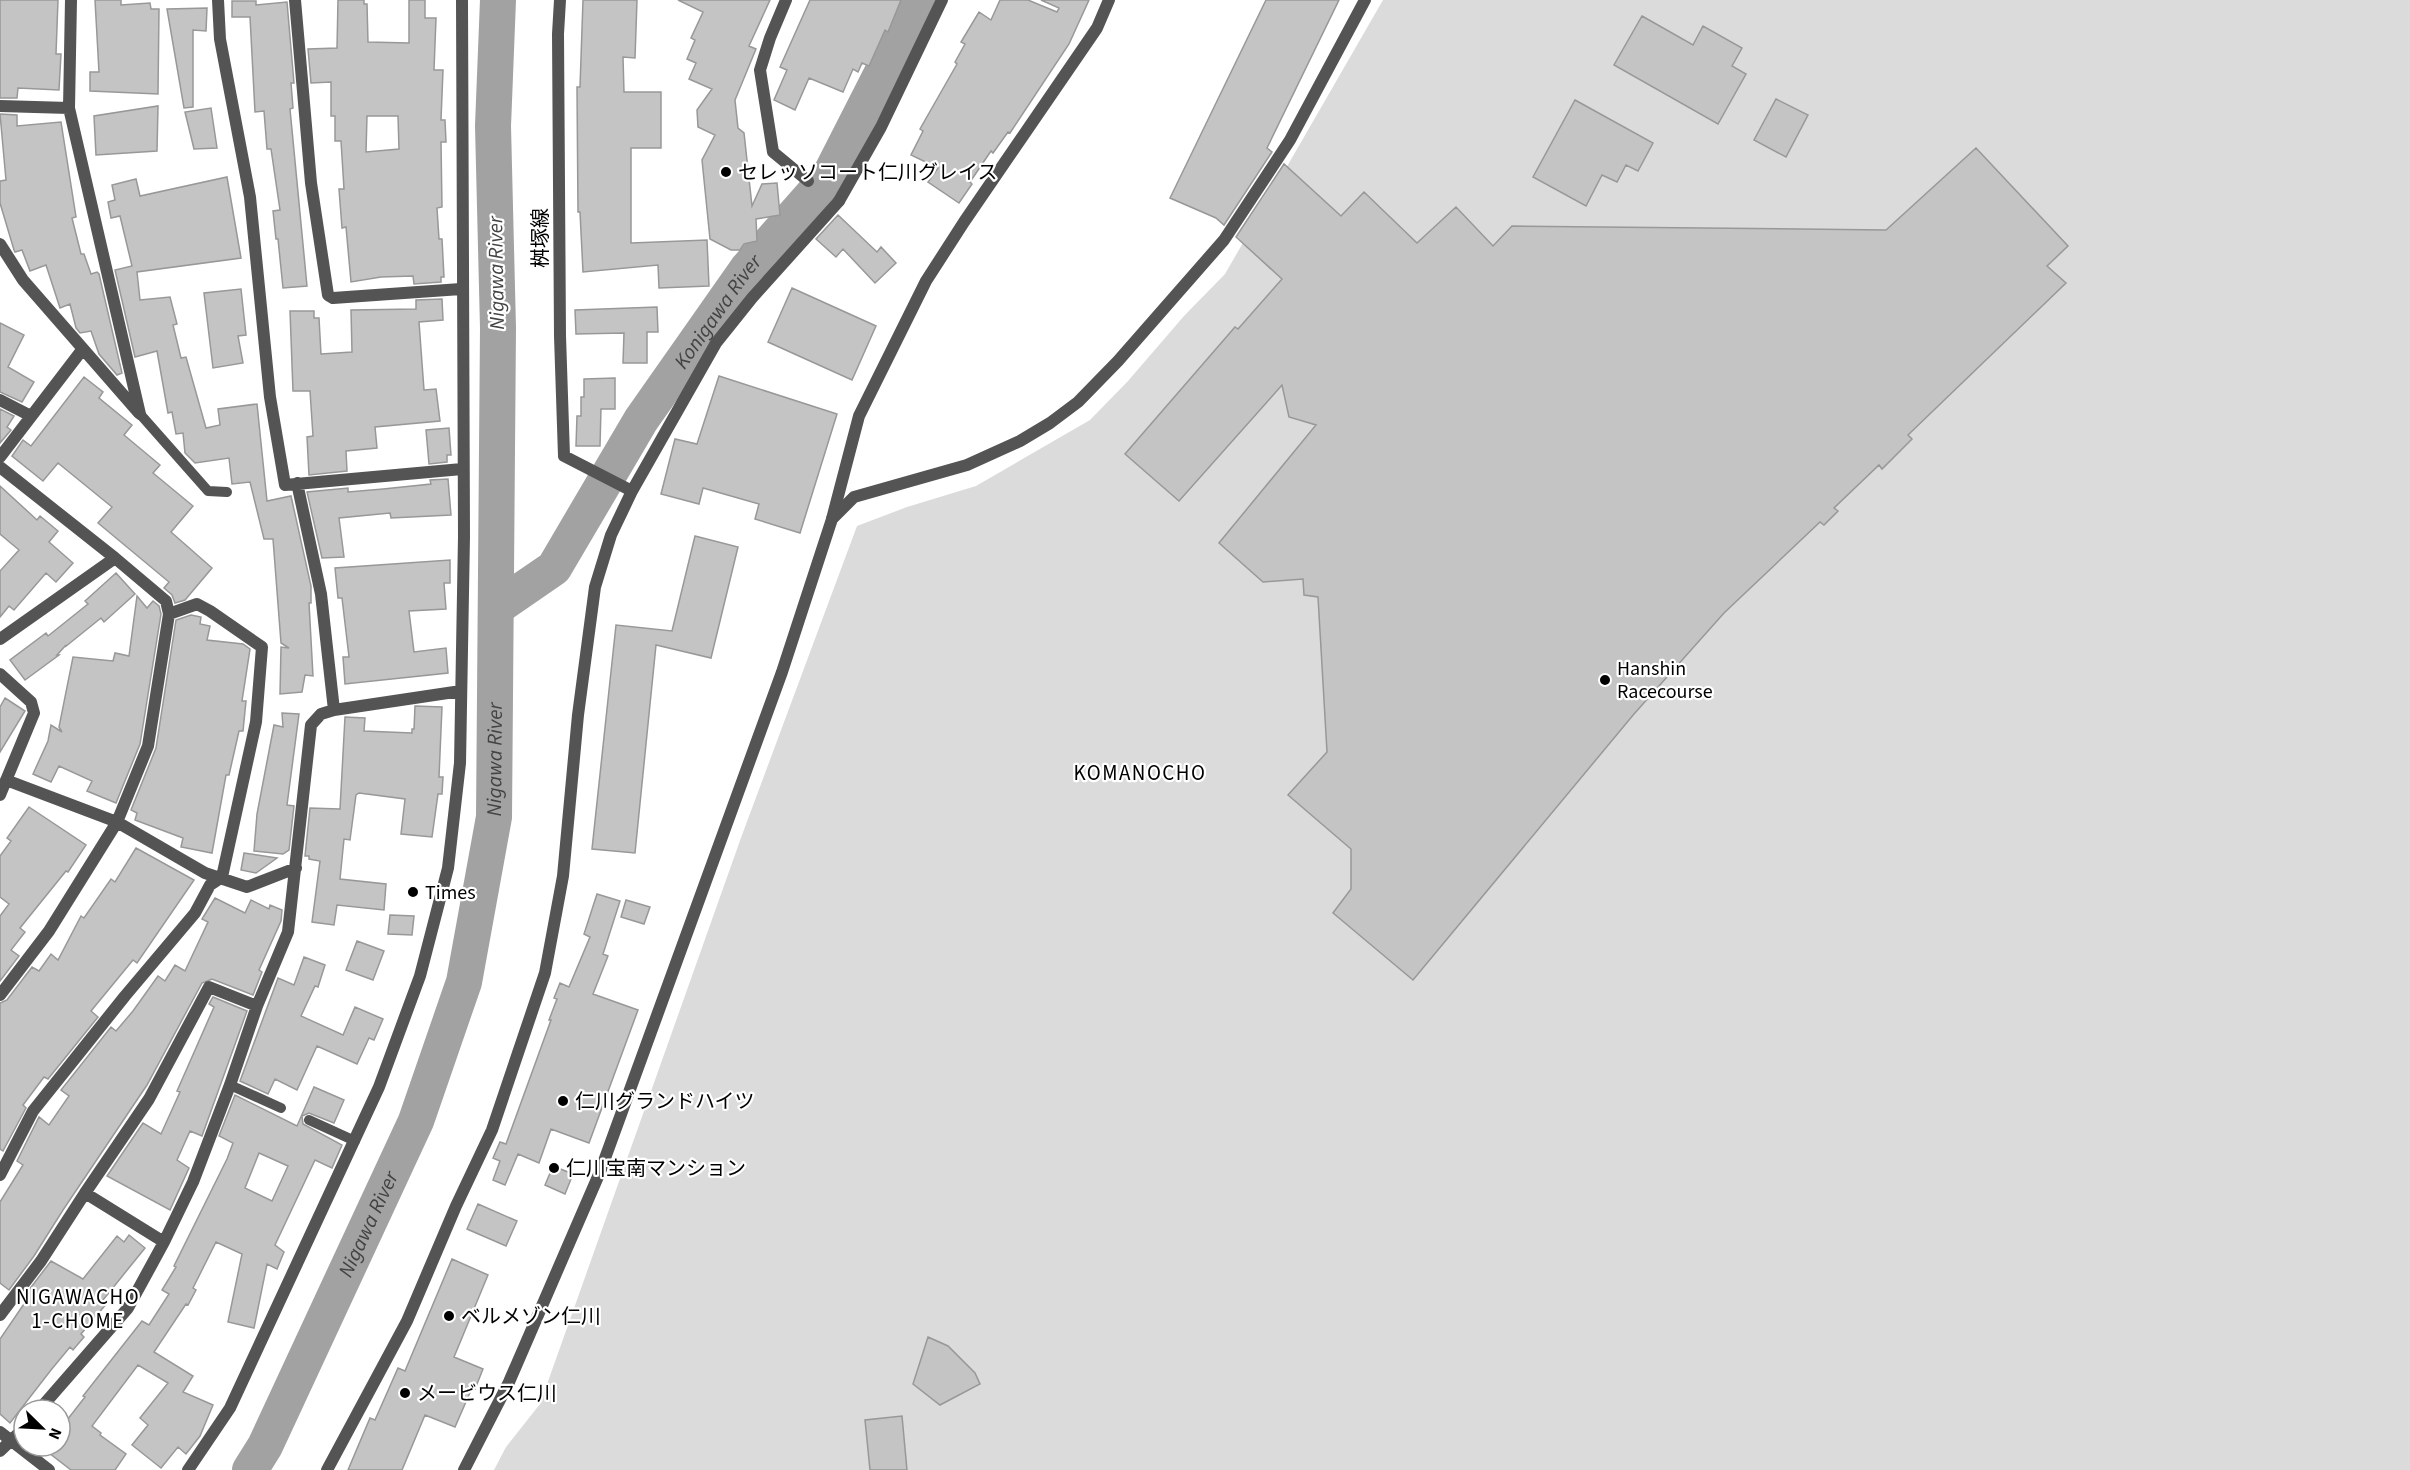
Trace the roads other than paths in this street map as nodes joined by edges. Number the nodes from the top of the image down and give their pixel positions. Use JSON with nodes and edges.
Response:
{"nodes":[{"id":1,"x":71,"y":0,"type":"edge"},
{"id":2,"x":218,"y":0,"type":"edge"},
{"id":3,"x":295,"y":0,"type":"edge"},
{"id":4,"x":462,"y":0,"type":"edge"},
{"id":5,"x":560,"y":0,"type":"edge"},
{"id":6,"x":786,"y":0,"type":"edge"},
{"id":7,"x":942,"y":0,"type":"edge"},
{"id":8,"x":1109,"y":0,"type":"edge"},
{"id":9,"x":1365,"y":0,"type":"edge"},
{"id":10,"x":0,"y":106,"type":"edge"},
{"id":11,"x":69,"y":108,"type":"junction"},
{"id":12,"x":808,"y":181,"type":"dead end"},
{"id":13,"x":0,"y":244,"type":"edge"},
{"id":14,"x":461,"y":289,"type":"junction"},
{"id":15,"x":82,"y":350,"type":"junction"},
{"id":16,"x":0,"y":400,"type":"edge"},
{"id":17,"x":140,"y":414,"type":"junction"},
{"id":18,"x":31,"y":416,"type":"junction"},
{"id":19,"x":0,"y":457,"type":"edge"},
{"id":20,"x":0,"y":467,"type":"edge"},
{"id":21,"x":462,"y":469,"type":"junction"},
{"id":22,"x":297,"y":483,"type":"junction"},
{"id":23,"x":628,"y":489,"type":"junction"},
{"id":24,"x":227,"y":492,"type":"dead end"},
{"id":25,"x":832,"y":519,"type":"junction"},
{"id":26,"x":115,"y":558,"type":"junction"},
{"id":27,"x":169,"y":614,"type":"junction"},
{"id":28,"x":0,"y":639,"type":"edge"},
{"id":29,"x":0,"y":674,"type":"edge"},
{"id":30,"x":461,"y":691,"type":"junction"},
{"id":31,"x":334,"y":710,"type":"junction"},
{"id":32,"x":6,"y":780,"type":"junction"},
{"id":33,"x":0,"y":795,"type":"edge"},
{"id":34,"x":117,"y":822,"type":"junction"},
{"id":35,"x":296,"y":868,"type":"junction"},
{"id":36,"x":222,"y":878,"type":"junction"},
{"id":37,"x":0,"y":995,"type":"edge"},
{"id":38,"x":256,"y":1006,"type":"junction"},
{"id":39,"x":230,"y":1085,"type":"junction"},
{"id":40,"x":281,"y":1108,"type":"dead end"},
{"id":41,"x":309,"y":1120,"type":"dead end"},
{"id":42,"x":355,"y":1141,"type":"junction"},
{"id":43,"x":0,"y":1175,"type":"edge"},
{"id":44,"x":85,"y":1193,"type":"junction"},
{"id":45,"x":164,"y":1242,"type":"junction"},
{"id":46,"x":0,"y":1315,"type":"edge"},
{"id":47,"x":49,"y":1398,"type":"edge"},
{"id":48,"x":0,"y":1432,"type":"edge"},
{"id":49,"x":12,"y":1442,"type":"joint"},
{"id":50,"x":0,"y":1451,"type":"edge"},
{"id":51,"x":33,"y":1458,"type":"edge"},
{"id":52,"x":49,"y":1470,"type":"edge"},
{"id":53,"x":188,"y":1470,"type":"edge"},
{"id":54,"x":327,"y":1470,"type":"edge"},
{"id":55,"x":464,"y":1470,"type":"edge"}],
"edges":[{"from":1,"to":11,"type":"street"},
{"from":2,"to":22,"type":"street"},
{"from":3,"to":14,"type":"street"},
{"from":4,"to":14,"type":"street"},
{"from":5,"to":23,"type":"street","name":"桝塚線"},
{"from":6,"to":12,"type":"street"},
{"from":7,"to":23,"type":"street"},
{"from":8,"to":25,"type":"street"},
{"from":9,"to":25,"type":"street"},
{"from":10,"to":11,"type":"street"},
{"from":11,"to":17,"type":"street"},
{"from":13,"to":15,"type":"street"},
{"from":14,"to":21,"type":"street"},
{"from":15,"to":17,"type":"street"},
{"from":15,"to":18,"type":"street"},
{"from":16,"to":18,"type":"street"},
{"from":17,"to":24,"type":"lane"},
{"from":18,"to":19,"type":"street"},
{"from":20,"to":26,"type":"street"},
{"from":21,"to":22,"type":"street"},
{"from":21,"to":30,"type":"street"},
{"from":22,"to":31,"type":"street"},
{"from":23,"to":54,"type":"street"},
{"from":25,"to":55,"type":"street"},
{"from":26,"to":27,"type":"street"},
{"from":26,"to":28,"type":"street"},
{"from":27,"to":34,"type":"street"},
{"from":27,"to":36,"type":"street"},
{"from":29,"to":32,"type":"street"},
{"from":30,"to":31,"type":"street"},
{"from":30,"to":42,"type":"street"},
{"from":31,"to":35,"type":"street"},
{"from":32,"to":33,"type":"street"},
{"from":32,"to":34,"type":"street"},
{"from":34,"to":36,"type":"street"},
{"from":34,"to":37,"type":"street"},
{"from":35,"to":36,"type":"street"},
{"from":35,"to":38,"type":"street"},
{"from":36,"to":43,"type":"street"},
{"from":38,"to":39,"type":"street"},
{"from":38,"to":44,"type":"street"},
{"from":39,"to":40,"type":"lane"},
{"from":39,"to":45,"type":"street"},
{"from":41,"to":42,"type":"lane"},
{"from":42,"to":53,"type":"street"},
{"from":44,"to":45,"type":"street"},
{"from":44,"to":46,"type":"street"},
{"from":45,"to":47,"type":"street"},
{"from":48,"to":49,"type":"street"},
{"from":49,"to":50,"type":"street"},
{"from":51,"to":52,"type":"street"}]}
